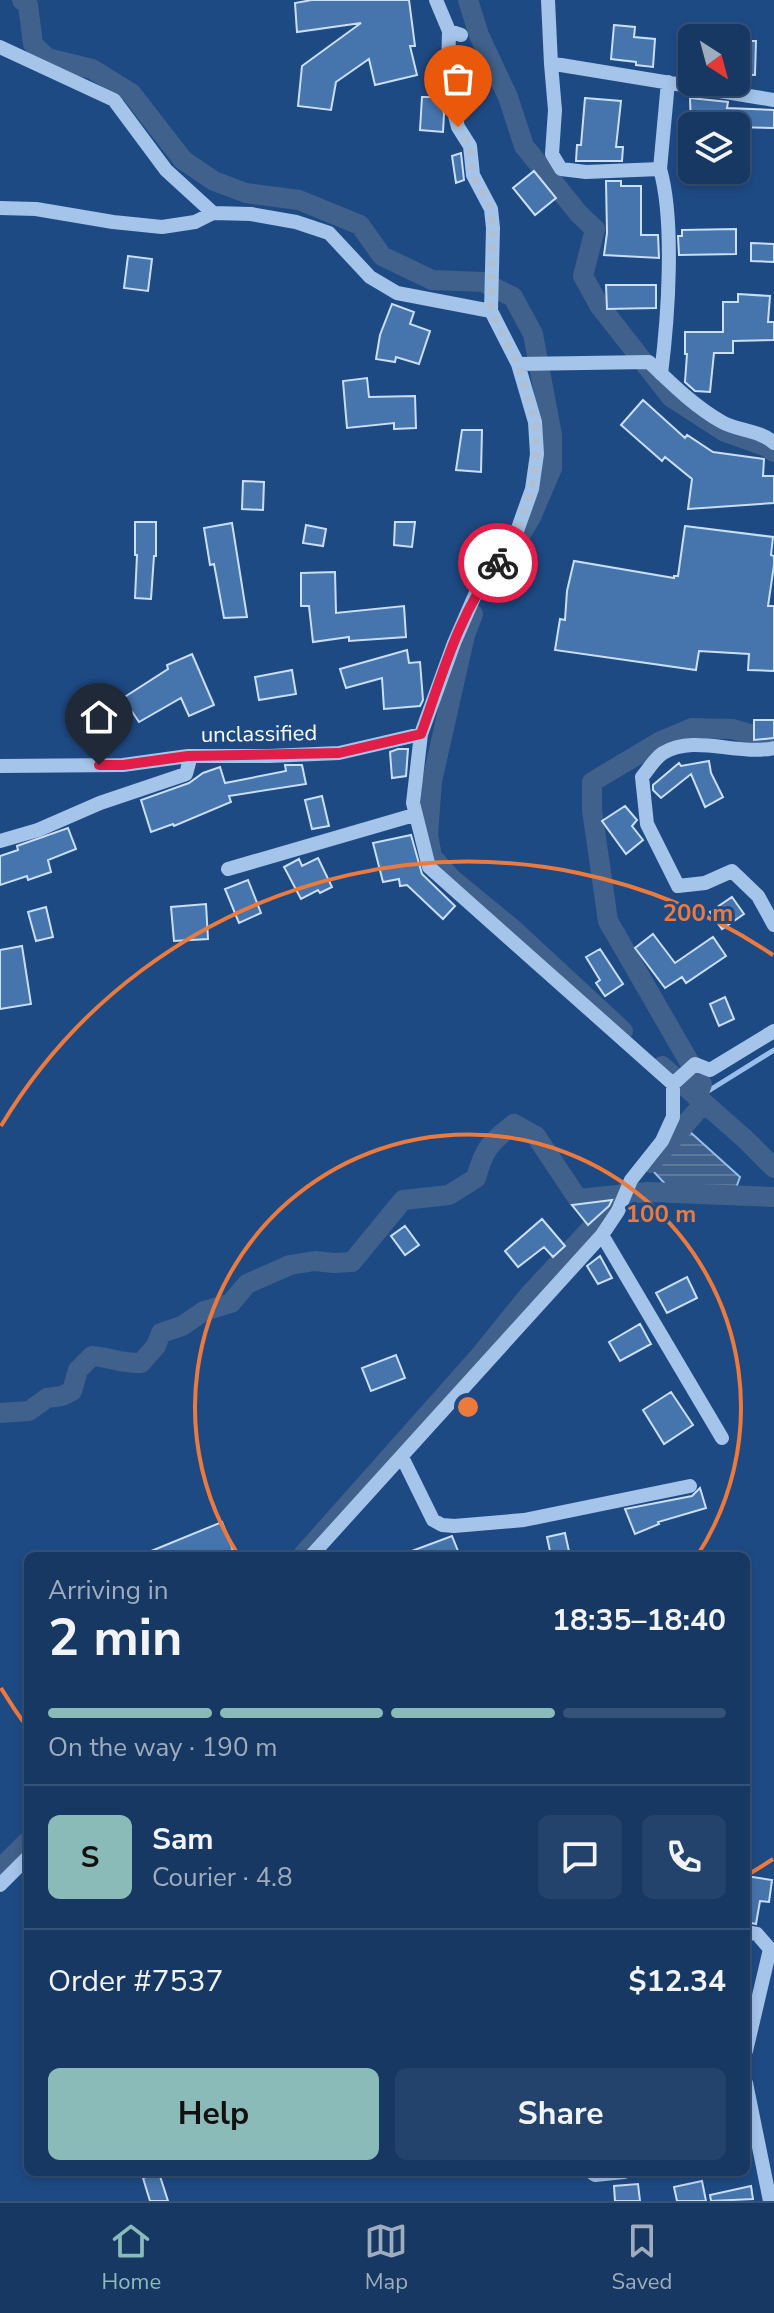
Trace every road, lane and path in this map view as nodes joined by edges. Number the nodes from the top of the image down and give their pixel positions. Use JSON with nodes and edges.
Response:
{"nodes":[{"id":1,"x":436,"y":0,"type":"edge"},
{"id":2,"x":548,"y":0,"type":"edge"},
{"id":3,"x":0,"y":47,"type":"edge"},
{"id":4,"x":551,"y":64,"type":"junction"},
{"id":5,"x":668,"y":82,"type":"junction"},
{"id":6,"x":774,"y":100,"type":"edge"},
{"id":7,"x":660,"y":169,"type":"junction"},
{"id":8,"x":0,"y":208,"type":"edge"},
{"id":9,"x":213,"y":213,"type":"junction"},
{"id":10,"x":491,"y":311,"type":"junction"},
{"id":11,"x":522,"y":363,"type":"junction"},
{"id":12,"x":661,"y":374,"type":"junction"},
{"id":13,"x":774,"y":443,"type":"edge"},
{"id":14,"x":421,"y":734,"type":"junction"},
{"id":15,"x":774,"y":748,"type":"edge"},
{"id":16,"x":188,"y":756,"type":"junction"},
{"id":17,"x":0,"y":766,"type":"edge"},
{"id":18,"x":414,"y":815,"type":"junction"},
{"id":19,"x":0,"y":841,"type":"edge"},
{"id":20,"x":228,"y":869,"type":"dead end"},
{"id":21,"x":774,"y":925,"type":"edge"},
{"id":22,"x":774,"y":1031,"type":"edge"},
{"id":23,"x":673,"y":1084,"type":"junction"},
{"id":24,"x":602,"y":1235,"type":"junction"},
{"id":25,"x":722,"y":1438,"type":"dead end"},
{"id":26,"x":402,"y":1457,"type":"junction"},
{"id":27,"x":690,"y":1486,"type":"dead end"},
{"id":28,"x":315,"y":1552,"type":"edge"},
{"id":29,"x":24,"y":1863,"type":"edge"},
{"id":30,"x":0,"y":1885,"type":"edge"},
{"id":31,"x":750,"y":1933,"type":"edge"},
{"id":32,"x":750,"y":2034,"type":"edge"},
{"id":33,"x":750,"y":2125,"type":"edge"},
{"id":34,"x":752,"y":2146,"type":"edge"},
{"id":35,"x":770,"y":2201,"type":"edge"}],
"edges":[{"from":1,"to":10,"type":"street"},
{"from":2,"to":4,"type":"street"},
{"from":3,"to":9,"type":"street"},
{"from":4,"to":5,"type":"street"},
{"from":4,"to":7,"type":"street"},
{"from":5,"to":6,"type":"street"},
{"from":5,"to":7,"type":"street"},
{"from":7,"to":12,"type":"street"},
{"from":8,"to":9,"type":"street"},
{"from":9,"to":10,"type":"street"},
{"from":10,"to":11,"type":"street"},
{"from":11,"to":12,"type":"street"},
{"from":11,"to":14,"type":"street"},
{"from":12,"to":13,"type":"street"},
{"from":14,"to":16,"type":"street","name":"unclassified"},
{"from":14,"to":18,"type":"street"},
{"from":15,"to":21,"type":"street"},
{"from":16,"to":17,"type":"street","name":"unclassified"},
{"from":16,"to":19,"type":"street"},
{"from":18,"to":20,"type":"street"},
{"from":18,"to":23,"type":"street"},
{"from":22,"to":23,"type":"street"},
{"from":23,"to":24,"type":"street"},
{"from":24,"to":25,"type":"street"},
{"from":24,"to":26,"type":"street"},
{"from":26,"to":27,"type":"street"},
{"from":26,"to":28,"type":"street"},
{"from":29,"to":30,"type":"street"},
{"from":31,"to":32,"type":"street"},
{"from":33,"to":34,"type":"street"},
{"from":34,"to":35,"type":"street"}]}
